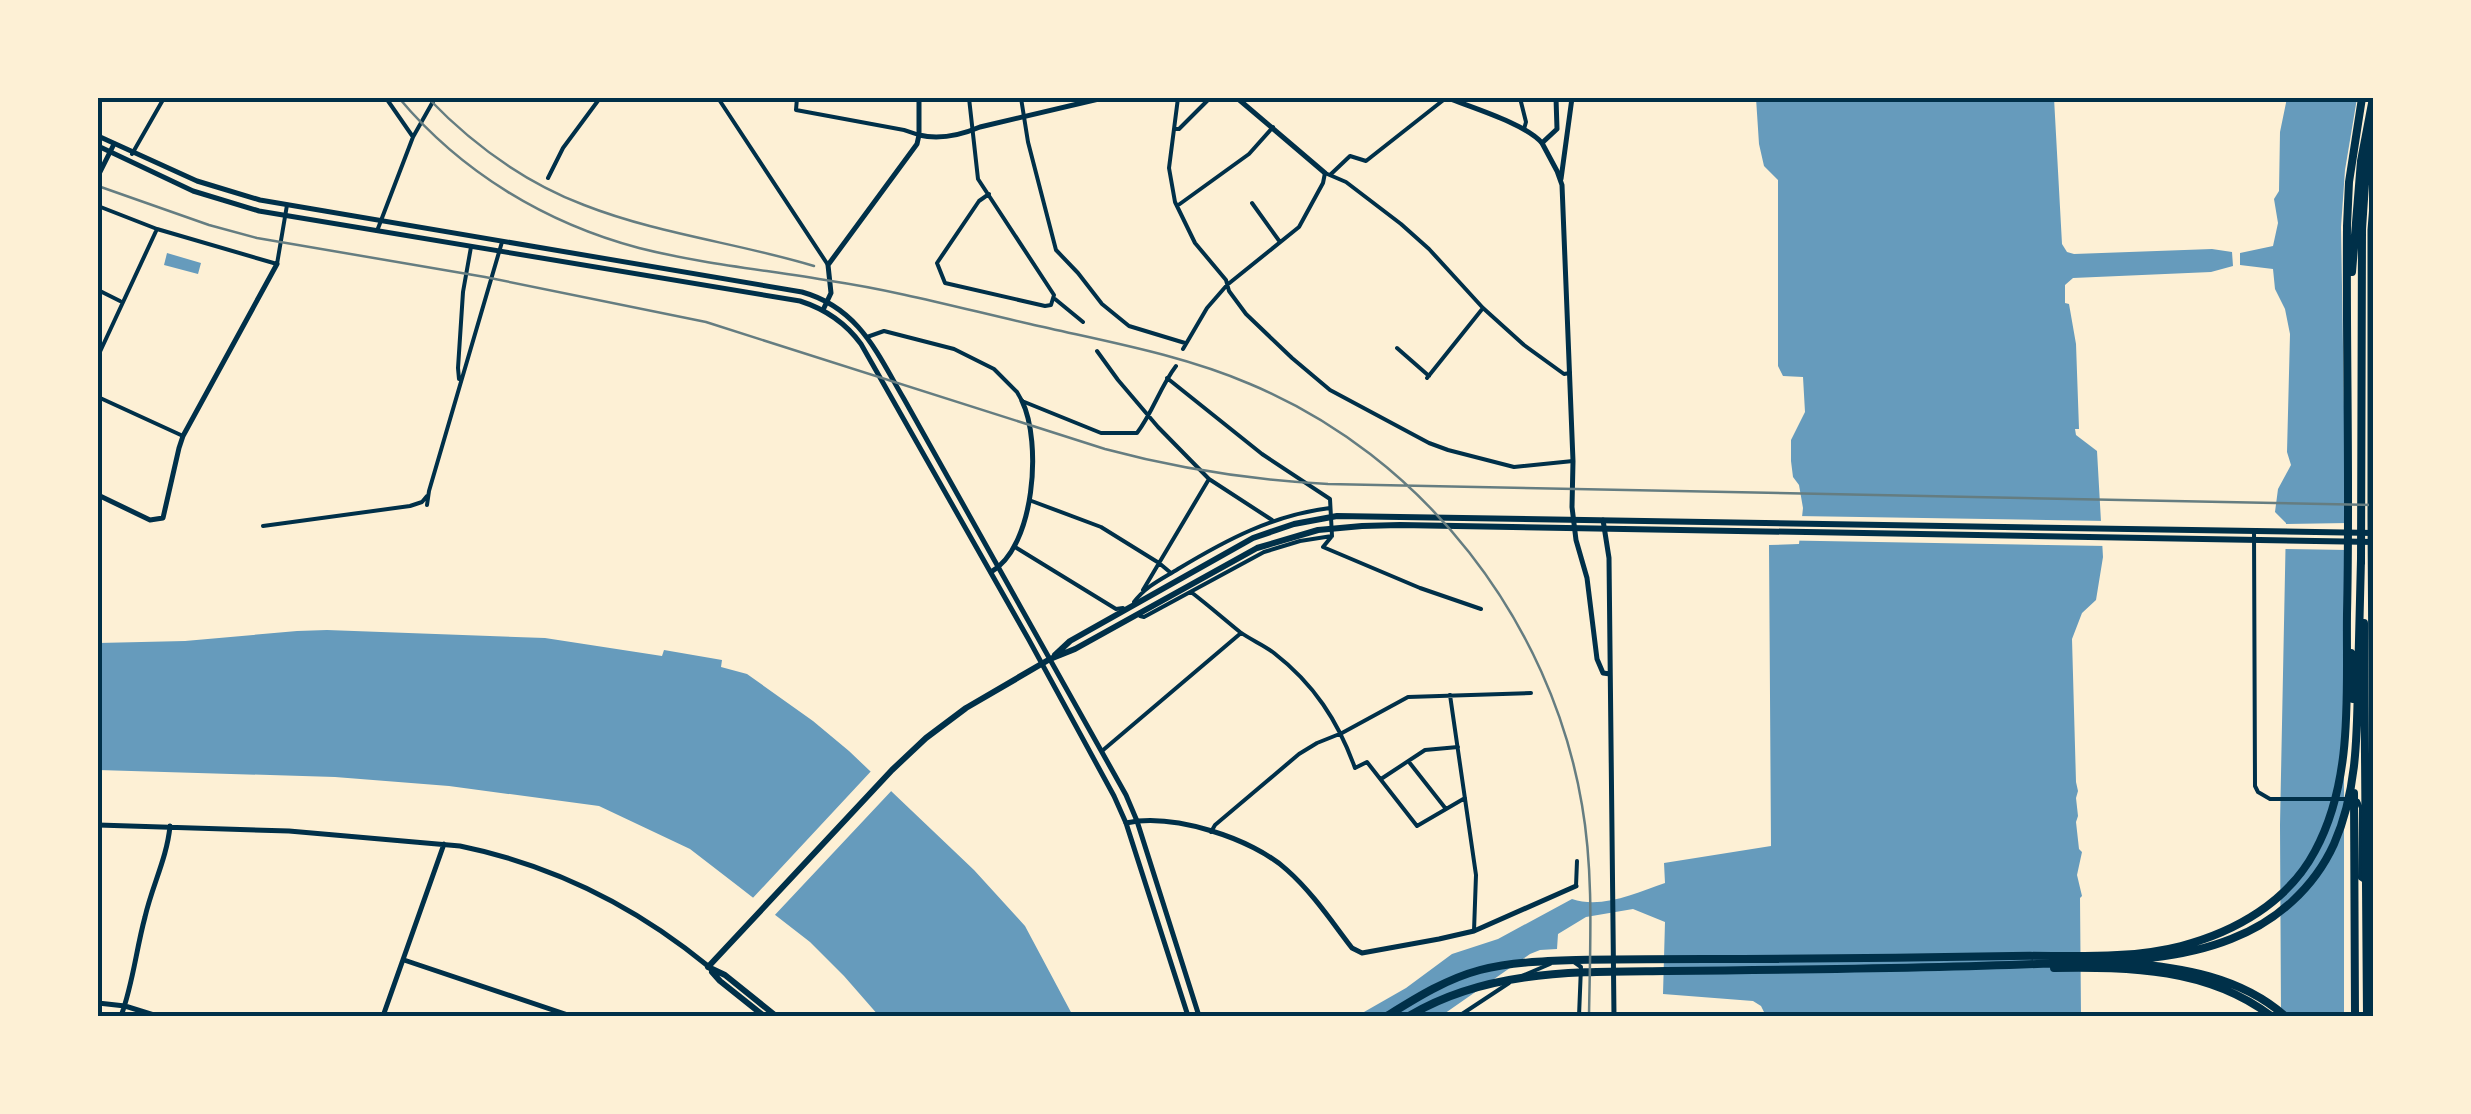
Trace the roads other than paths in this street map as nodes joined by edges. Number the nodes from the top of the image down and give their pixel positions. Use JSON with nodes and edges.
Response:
{"nodes":[{"id":1,"x":164,"y":98,"type":"edge"},
{"id":2,"x":386,"y":98,"type":"edge"},
{"id":3,"x":435,"y":98,"type":"edge"},
{"id":4,"x":600,"y":98,"type":"edge"},
{"id":5,"x":718,"y":98,"type":"edge"},
{"id":6,"x":797,"y":98,"type":"edge"},
{"id":7,"x":918,"y":98,"type":"edge"},
{"id":8,"x":969,"y":98,"type":"edge"},
{"id":9,"x":1022,"y":98,"type":"edge"},
{"id":10,"x":1103,"y":98,"type":"edge"},
{"id":11,"x":1178,"y":98,"type":"edge"},
{"id":12,"x":1210,"y":98,"type":"edge"},
{"id":13,"x":1237,"y":98,"type":"edge"},
{"id":14,"x":1447,"y":98,"type":"edge"},
{"id":15,"x":1520,"y":98,"type":"edge"},
{"id":16,"x":1556,"y":98,"type":"edge"},
{"id":17,"x":1572,"y":98,"type":"edge"},
{"id":18,"x":2362,"y":98,"type":"edge"},
{"id":19,"x":2373,"y":98,"type":"edge"},
{"id":20,"x":1025,"y":116,"type":"junction"},
{"id":21,"x":2374,"y":119,"type":"edge"},
{"id":22,"x":1273,"y":128,"type":"junction"},
{"id":23,"x":1175,"y":129,"type":"junction"},
{"id":24,"x":1524,"y":129,"type":"junction"},
{"id":25,"x":972,"y":130,"type":"junction"},
{"id":26,"x":919,"y":135,"type":"junction"},
{"id":27,"x":98,"y":136,"type":"edge"},
{"id":28,"x":414,"y":137,"type":"junction"},
{"id":29,"x":1542,"y":142,"type":"junction"},
{"id":30,"x":114,"y":144,"type":"junction"},
{"id":31,"x":98,"y":146,"type":"edge"},
{"id":32,"x":110,"y":152,"type":"junction"},
{"id":33,"x":133,"y":152,"type":"junction"},
{"id":34,"x":128,"y":161,"type":"junction"},
{"id":35,"x":1328,"y":174,"type":"junction"},
{"id":36,"x":98,"y":176,"type":"edge"},
{"id":37,"x":548,"y":178,"type":"dead end"},
{"id":38,"x":2374,"y":179,"type":"edge"},
{"id":39,"x":1561,"y":182,"type":"junction"},
{"id":40,"x":988,"y":194,"type":"junction"},
{"id":41,"x":1252,"y":203,"type":"dead end"},
{"id":42,"x":287,"y":205,"type":"junction"},
{"id":43,"x":98,"y":206,"type":"edge"},
{"id":44,"x":1177,"y":206,"type":"junction"},
{"id":45,"x":286,"y":216,"type":"junction"},
{"id":46,"x":381,"y":222,"type":"junction"},
{"id":47,"x":157,"y":229,"type":"junction"},
{"id":48,"x":377,"y":231,"type":"junction"},
{"id":49,"x":502,"y":242,"type":"junction"},
{"id":50,"x":1280,"y":242,"type":"junction"},
{"id":51,"x":471,"y":247,"type":"junction"},
{"id":52,"x":499,"y":251,"type":"junction"},
{"id":53,"x":277,"y":264,"type":"junction"},
{"id":54,"x":828,"y":265,"type":"junction"},
{"id":55,"x":1226,"y":284,"type":"junction"},
{"id":56,"x":98,"y":290,"type":"edge"},
{"id":57,"x":1055,"y":298,"type":"junction"},
{"id":58,"x":122,"y":302,"type":"junction"},
{"id":59,"x":828,"y":302,"type":"junction"},
{"id":60,"x":1483,"y":308,"type":"junction"},
{"id":61,"x":823,"y":310,"type":"junction"},
{"id":62,"x":1083,"y":322,"type":"dead end"},
{"id":63,"x":2372,"y":324,"type":"edge"},
{"id":64,"x":867,"y":337,"type":"junction"},
{"id":65,"x":1396,"y":348,"type":"dead end"},
{"id":66,"x":1098,"y":350,"type":"dead end"},
{"id":67,"x":2348,"y":351,"type":"junction"},
{"id":68,"x":98,"y":356,"type":"edge"},
{"id":69,"x":1176,"y":366,"type":"dead end"},
{"id":70,"x":1570,"y":373,"type":"junction"},
{"id":71,"x":1167,"y":378,"type":"junction"},
{"id":72,"x":460,"y":384,"type":"junction"},
{"id":73,"x":98,"y":397,"type":"edge"},
{"id":74,"x":1022,"y":400,"type":"junction"},
{"id":75,"x":1149,"y":417,"type":"junction"},
{"id":76,"x":184,"y":436,"type":"junction"},
{"id":77,"x":1573,"y":461,"type":"junction"},
{"id":78,"x":2372,"y":461,"type":"edge"},
{"id":79,"x":1209,"y":479,"type":"junction"},
{"id":80,"x":429,"y":491,"type":"junction"},
{"id":81,"x":98,"y":495,"type":"edge"},
{"id":82,"x":1029,"y":500,"type":"junction"},
{"id":83,"x":428,"y":505,"type":"dead end"},
{"id":84,"x":1330,"y":508,"type":"junction"},
{"id":85,"x":2372,"y":519,"type":"edge"},
{"id":86,"x":1273,"y":520,"type":"junction"},
{"id":87,"x":1603,"y":524,"type":"junction"},
{"id":88,"x":1614,"y":524,"type":"junction"},
{"id":89,"x":263,"y":526,"type":"dead end"},
{"id":90,"x":2250,"y":531,"type":"junction"},
{"id":91,"x":2374,"y":533,"type":"edge"},
{"id":92,"x":1332,"y":536,"type":"junction"},
{"id":93,"x":2250,"y":540,"type":"junction"},
{"id":94,"x":2374,"y":542,"type":"edge"},
{"id":95,"x":1015,"y":547,"type":"junction"},
{"id":96,"x":2348,"y":559,"type":"junction"},
{"id":97,"x":2360,"y":559,"type":"junction"},
{"id":98,"x":1159,"y":563,"type":"junction"},
{"id":99,"x":999,"y":568,"type":"junction"},
{"id":100,"x":991,"y":572,"type":"junction"},
{"id":101,"x":1171,"y":573,"type":"junction"},
{"id":102,"x":1142,"y":592,"type":"junction"},
{"id":103,"x":1191,"y":592,"type":"junction"},
{"id":104,"x":1130,"y":607,"type":"junction"},
{"id":105,"x":1481,"y":608,"type":"dead end"},
{"id":106,"x":1135,"y":615,"type":"junction"},
{"id":107,"x":1241,"y":632,"type":"junction"},
{"id":108,"x":1050,"y":659,"type":"junction"},
{"id":109,"x":1042,"y":664,"type":"junction"},
{"id":110,"x":2372,"y":670,"type":"edge"},
{"id":111,"x":1610,"y":674,"type":"junction"},
{"id":112,"x":1531,"y":692,"type":"dead end"},
{"id":113,"x":1450,"y":695,"type":"junction"},
{"id":114,"x":1342,"y":733,"type":"junction"},
{"id":115,"x":1458,"y":748,"type":"junction"},
{"id":116,"x":1102,"y":750,"type":"junction"},
{"id":117,"x":2372,"y":759,"type":"edge"},
{"id":118,"x":1408,"y":761,"type":"junction"},
{"id":119,"x":1381,"y":780,"type":"junction"},
{"id":120,"x":1465,"y":798,"type":"junction"},
{"id":121,"x":1446,"y":810,"type":"junction"},
{"id":122,"x":1137,"y":820,"type":"junction"},
{"id":123,"x":1126,"y":823,"type":"junction"},
{"id":124,"x":98,"y":825,"type":"edge"},
{"id":125,"x":170,"y":826,"type":"junction"},
{"id":126,"x":1211,"y":832,"type":"junction"},
{"id":127,"x":444,"y":844,"type":"junction"},
{"id":128,"x":1577,"y":860,"type":"dead end"},
{"id":129,"x":2372,"y":882,"type":"edge"},
{"id":130,"x":1576,"y":886,"type":"joint"},
{"id":131,"x":1474,"y":931,"type":"junction"},
{"id":132,"x":1914,"y":958,"type":"junction"},
{"id":133,"x":404,"y":960,"type":"junction"},
{"id":134,"x":708,"y":967,"type":"junction"},
{"id":135,"x":1914,"y":969,"type":"junction"},
{"id":136,"x":98,"y":1004,"type":"edge"},
{"id":137,"x":2373,"y":1005,"type":"edge"},
{"id":138,"x":125,"y":1006,"type":"junction"},
{"id":139,"x":121,"y":1016,"type":"edge"},
{"id":140,"x":157,"y":1016,"type":"edge"},
{"id":141,"x":384,"y":1016,"type":"edge"},
{"id":142,"x":570,"y":1016,"type":"edge"},
{"id":143,"x":764,"y":1016,"type":"edge"},
{"id":144,"x":776,"y":1016,"type":"edge"},
{"id":145,"x":1188,"y":1016,"type":"edge"},
{"id":146,"x":1199,"y":1016,"type":"edge"},
{"id":147,"x":1386,"y":1016,"type":"edge"},
{"id":148,"x":1409,"y":1016,"type":"edge"},
{"id":149,"x":1459,"y":1016,"type":"edge"},
{"id":150,"x":1579,"y":1016,"type":"edge"},
{"id":151,"x":1614,"y":1016,"type":"edge"},
{"id":152,"x":2270,"y":1016,"type":"edge"},
{"id":153,"x":2285,"y":1016,"type":"edge"},
{"id":154,"x":2355,"y":1016,"type":"edge"},
{"id":155,"x":2370,"y":1016,"type":"edge"}],
"edges":[{"from":1,"to":33,"type":"street"},
{"from":2,"to":28,"type":"street"},
{"from":3,"to":28,"type":"street"},
{"from":4,"to":37,"type":"street"},
{"from":5,"to":54,"type":"street"},
{"from":6,"to":26,"type":"street"},
{"from":7,"to":26,"type":"main road"},
{"from":8,"to":25,"type":"street"},
{"from":9,"to":20,"type":"street"},
{"from":10,"to":20,"type":"main road"},
{"from":11,"to":23,"type":"street"},
{"from":12,"to":23,"type":"street"},
{"from":13,"to":22,"type":"main road"},
{"from":14,"to":24,"type":"main road"},
{"from":14,"to":35,"type":"street"},
{"from":15,"to":24,"type":"street"},
{"from":16,"to":29,"type":"main road"},
{"from":17,"to":39,"type":"main road"},
{"from":18,"to":67,"type":"highway"},
{"from":19,"to":67,"type":"highway"},
{"from":20,"to":25,"type":"main road"},
{"from":20,"to":55,"type":"street"},
{"from":21,"to":97,"type":"highway"},
{"from":22,"to":35,"type":"main road"},
{"from":22,"to":44,"type":"street"},
{"from":23,"to":44,"type":"street"},
{"from":24,"to":29,"type":"main road"},
{"from":25,"to":26,"type":"main road"},
{"from":25,"to":40,"type":"street"},
{"from":26,"to":54,"type":"main road"},
{"from":27,"to":30,"type":"main road"},
{"from":28,"to":46,"type":"street"},
{"from":29,"to":39,"type":"main road"},
{"from":30,"to":32,"type":"main road"},
{"from":30,"to":33,"type":"main road"},
{"from":31,"to":32,"type":"main road"},
{"from":32,"to":34,"type":"main road"},
{"from":32,"to":36,"type":"main road"},
{"from":33,"to":34,"type":"street"},
{"from":33,"to":42,"type":"main road"},
{"from":34,"to":45,"type":"main road"},
{"from":35,"to":50,"type":"street"},
{"from":35,"to":60,"type":"street"},
{"from":38,"to":63,"type":"main road"},
{"from":39,"to":70,"type":"main road"},
{"from":40,"to":57,"type":"street"},
{"from":40,"to":57,"type":"street"},
{"from":41,"to":50,"type":"street"},
{"from":42,"to":45,"type":"street"},
{"from":42,"to":46,"type":"main road"},
{"from":43,"to":47,"type":"street"},
{"from":44,"to":55,"type":"street"},
{"from":45,"to":48,"type":"main road"},
{"from":45,"to":53,"type":"street"},
{"from":46,"to":48,"type":"street"},
{"from":46,"to":49,"type":"main road"},
{"from":47,"to":53,"type":"street"},
{"from":47,"to":58,"type":"street"},
{"from":48,"to":51,"type":"main road"},
{"from":49,"to":52,"type":"street"},
{"from":49,"to":59,"type":"main road"},
{"from":50,"to":55,"type":"street"},
{"from":51,"to":52,"type":"main road"},
{"from":51,"to":72,"type":"street"},
{"from":52,"to":61,"type":"main road"},
{"from":52,"to":72,"type":"street"},
{"from":53,"to":76,"type":"main road"},
{"from":54,"to":59,"type":"main road"},
{"from":55,"to":77,"type":"street"},
{"from":56,"to":58,"type":"street"},
{"from":57,"to":62,"type":"street"},
{"from":58,"to":68,"type":"street"},
{"from":59,"to":61,"type":"main road"},
{"from":59,"to":64,"type":"main road"},
{"from":60,"to":65,"type":"street"},
{"from":60,"to":70,"type":"street"},
{"from":61,"to":100,"type":"main road"},
{"from":63,"to":78,"type":"main road"},
{"from":64,"to":74,"type":"street"},
{"from":64,"to":99,"type":"main road"},
{"from":66,"to":75,"type":"street"},
{"from":67,"to":96,"type":"highway"},
{"from":69,"to":71,"type":"street"},
{"from":70,"to":77,"type":"main road"},
{"from":71,"to":75,"type":"street"},
{"from":71,"to":84,"type":"street"},
{"from":72,"to":80,"type":"street"},
{"from":73,"to":76,"type":"street"},
{"from":74,"to":75,"type":"street"},
{"from":74,"to":82,"type":"main road"},
{"from":75,"to":79,"type":"street"},
{"from":76,"to":81,"type":"main road"},
{"from":77,"to":111,"type":"main road"},
{"from":78,"to":85,"type":"main road"},
{"from":79,"to":86,"type":"street"},
{"from":79,"to":98,"type":"street"},
{"from":80,"to":83,"type":"street"},
{"from":80,"to":89,"type":"street"},
{"from":82,"to":95,"type":"main road"},
{"from":82,"to":98,"type":"street"},
{"from":84,"to":86,"type":"street"},
{"from":84,"to":92,"type":"street"},
{"from":85,"to":110,"type":"main road"},
{"from":86,"to":101,"type":"street"},
{"from":87,"to":88,"type":"main road"},
{"from":87,"to":104,"type":"main road"},
{"from":87,"to":106,"type":"main road"},
{"from":87,"to":111,"type":"main road"},
{"from":88,"to":90,"type":"main road"},
{"from":88,"to":93,"type":"main road"},
{"from":90,"to":91,"type":"main road"},
{"from":90,"to":93,"type":"street"},
{"from":92,"to":103,"type":"street"},
{"from":92,"to":105,"type":"street"},
{"from":93,"to":94,"type":"main road"},
{"from":93,"to":129,"type":"street"},
{"from":95,"to":99,"type":"main road"},
{"from":95,"to":104,"type":"street"},
{"from":96,"to":132,"type":"highway"},
{"from":96,"to":154,"type":"highway"},
{"from":97,"to":135,"type":"highway"},
{"from":97,"to":155,"type":"highway"},
{"from":98,"to":101,"type":"street"},
{"from":98,"to":102,"type":"street"},
{"from":99,"to":100,"type":"main road"},
{"from":99,"to":108,"type":"main road"},
{"from":100,"to":109,"type":"main road"},
{"from":101,"to":102,"type":"street"},
{"from":102,"to":104,"type":"street"},
{"from":103,"to":106,"type":"street"},
{"from":103,"to":107,"type":"street"},
{"from":104,"to":108,"type":"main road"},
{"from":106,"to":108,"type":"main road"},
{"from":107,"to":114,"type":"street"},
{"from":107,"to":116,"type":"street"},
{"from":108,"to":109,"type":"main road"},
{"from":108,"to":116,"type":"main road"},
{"from":109,"to":123,"type":"main road"},
{"from":109,"to":134,"type":"main road"},
{"from":110,"to":117,"type":"main road"},
{"from":111,"to":151,"type":"main road"},
{"from":112,"to":113,"type":"street"},
{"from":113,"to":114,"type":"street"},
{"from":113,"to":115,"type":"street"},
{"from":114,"to":119,"type":"street"},
{"from":114,"to":126,"type":"street"},
{"from":115,"to":118,"type":"street"},
{"from":115,"to":120,"type":"street"},
{"from":116,"to":122,"type":"main road"},
{"from":117,"to":129,"type":"main road"},
{"from":118,"to":119,"type":"street"},
{"from":118,"to":121,"type":"street"},
{"from":119,"to":121,"type":"street"},
{"from":120,"to":121,"type":"street"},
{"from":120,"to":131,"type":"street"},
{"from":122,"to":123,"type":"main road"},
{"from":122,"to":126,"type":"main road"},
{"from":122,"to":146,"type":"main road"},
{"from":123,"to":145,"type":"main road"},
{"from":124,"to":125,"type":"main road"},
{"from":125,"to":127,"type":"main road"},
{"from":125,"to":138,"type":"main road"},
{"from":126,"to":131,"type":"main road"},
{"from":127,"to":133,"type":"main road"},
{"from":127,"to":134,"type":"main road"},
{"from":128,"to":130,"type":"street"},
{"from":129,"to":137,"type":"main road"},
{"from":130,"to":131,"type":"main road"},
{"from":132,"to":147,"type":"highway"},
{"from":132,"to":153,"type":"highway"},
{"from":133,"to":141,"type":"main road"},
{"from":133,"to":142,"type":"main road"},
{"from":134,"to":143,"type":"main road"},
{"from":134,"to":144,"type":"main road"},
{"from":135,"to":148,"type":"highway"},
{"from":135,"to":152,"type":"highway"},
{"from":136,"to":138,"type":"main road"},
{"from":137,"to":155,"type":"main road"},
{"from":138,"to":139,"type":"main road"},
{"from":138,"to":140,"type":"main road"},
{"from":149,"to":150,"type":"street"}]}
